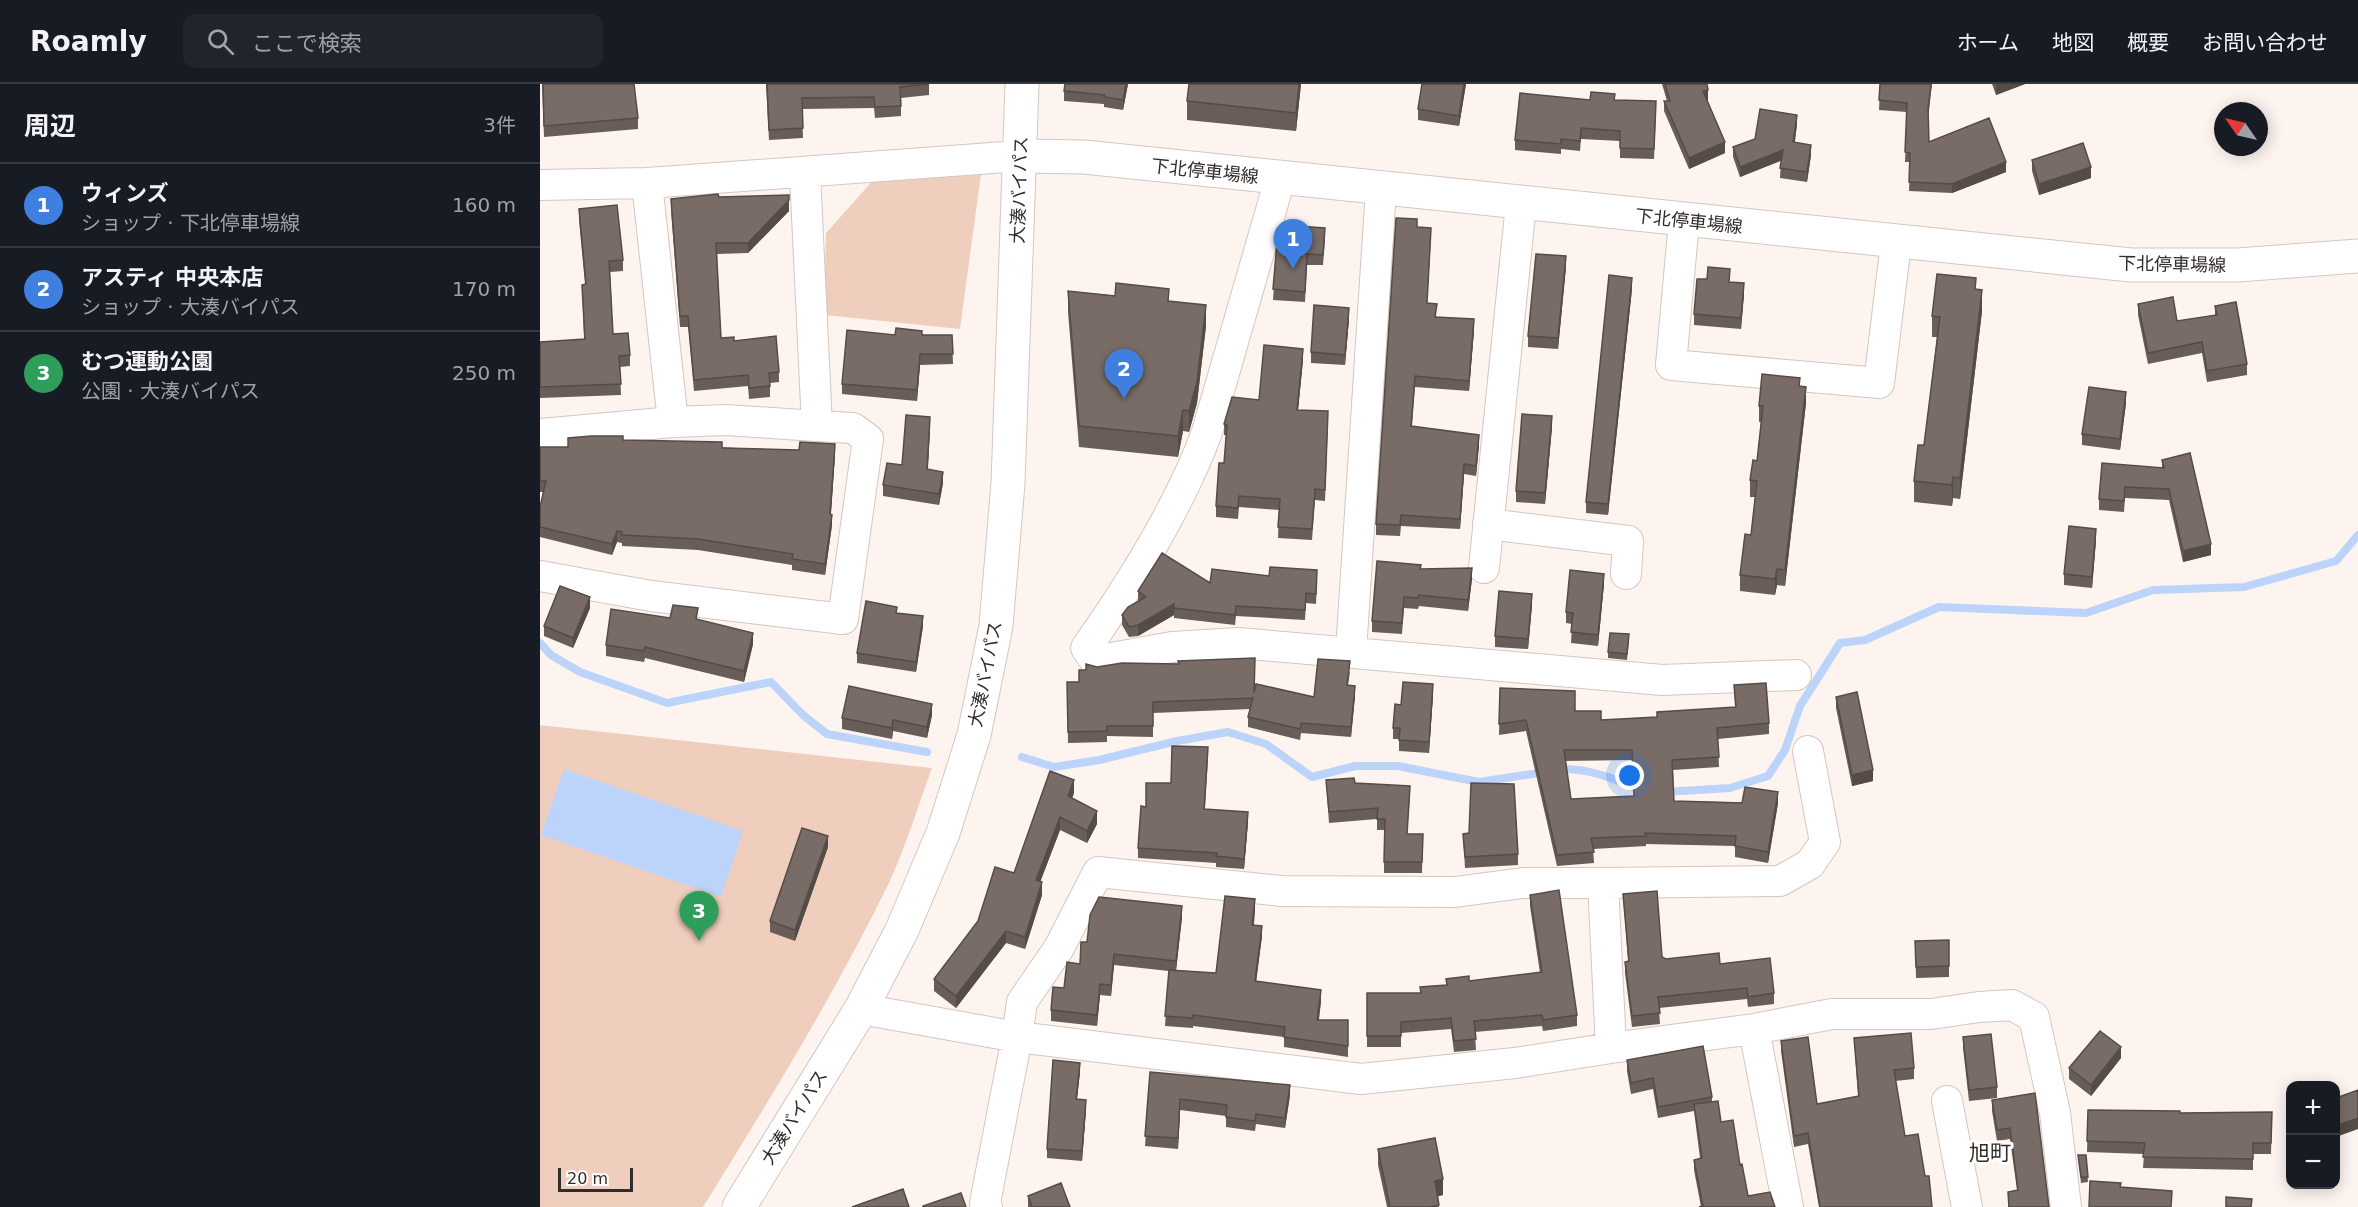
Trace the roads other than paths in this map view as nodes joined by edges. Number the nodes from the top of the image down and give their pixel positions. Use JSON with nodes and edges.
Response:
{"nodes":[{"id":1,"x":1022,"y":84,"type":"edge"},
{"id":2,"x":1020,"y":156,"type":"junction"},
{"id":3,"x":805,"y":174,"type":"junction"},
{"id":4,"x":1280,"y":179,"type":"junction"},
{"id":5,"x":647,"y":183,"type":"junction"},
{"id":6,"x":540,"y":185,"type":"edge"},
{"id":7,"x":1381,"y":189,"type":"junction"},
{"id":8,"x":1521,"y":204,"type":"junction"},
{"id":9,"x":1684,"y":221,"type":"junction"},
{"id":10,"x":1896,"y":243,"type":"junction"},
{"id":11,"x":2358,"y":256,"type":"edge"},
{"id":12,"x":673,"y":422,"type":"junction"},
{"id":13,"x":817,"y":426,"type":"junction"},
{"id":14,"x":540,"y":434,"type":"edge"},
{"id":15,"x":1488,"y":524,"type":"junction"},
{"id":16,"x":1484,"y":568,"type":"dead end"},
{"id":17,"x":1626,"y":574,"type":"dead end"},
{"id":18,"x":540,"y":576,"type":"edge"},
{"id":19,"x":1351,"y":652,"type":"junction"},
{"id":20,"x":1796,"y":675,"type":"dead end"},
{"id":21,"x":1808,"y":751,"type":"dead end"},
{"id":22,"x":1603,"y":882,"type":"junction"},
{"id":23,"x":861,"y":1009,"type":"junction"},
{"id":24,"x":1754,"y":1029,"type":"junction"},
{"id":25,"x":1017,"y":1036,"type":"junction"},
{"id":26,"x":1611,"y":1048,"type":"junction"},
{"id":27,"x":1947,"y":1101,"type":"dead end"},
{"id":28,"x":745,"y":1205,"type":"edge"},
{"id":29,"x":987,"y":1207,"type":"edge"},
{"id":30,"x":1788,"y":1207,"type":"edge"},
{"id":31,"x":1967,"y":1207,"type":"edge"},
{"id":32,"x":2066,"y":1207,"type":"edge"}],
"edges":[{"from":1,"to":2,"type":"main road","name":"大湊バイパス"},
{"from":2,"to":3,"type":"street"},
{"from":2,"to":4,"type":"main road","name":"下北停車場線"},
{"from":2,"to":23,"type":"main road","name":"大湊バイパス"},
{"from":3,"to":5,"type":"street"},
{"from":3,"to":13,"type":"street"},
{"from":4,"to":7,"type":"main road","name":"下北停車場線"},
{"from":4,"to":19,"type":"street"},
{"from":5,"to":6,"type":"street"},
{"from":5,"to":12,"type":"street"},
{"from":7,"to":8,"type":"main road","name":"下北停車場線"},
{"from":7,"to":19,"type":"street"},
{"from":8,"to":9,"type":"main road","name":"下北停車場線"},
{"from":8,"to":15,"type":"street"},
{"from":9,"to":10,"type":"main road","name":"下北停車場線"},
{"from":9,"to":10,"type":"street"},
{"from":10,"to":11,"type":"main road","name":"下北停車場線"},
{"from":12,"to":13,"type":"street"},
{"from":12,"to":14,"type":"street"},
{"from":13,"to":18,"type":"street"},
{"from":15,"to":16,"type":"street"},
{"from":15,"to":17,"type":"street"},
{"from":19,"to":20,"type":"street"},
{"from":21,"to":22,"type":"street"},
{"from":22,"to":25,"type":"street"},
{"from":22,"to":26,"type":"street"},
{"from":23,"to":25,"type":"street"},
{"from":23,"to":28,"type":"main road","name":"大湊バイパス"},
{"from":24,"to":26,"type":"street"},
{"from":24,"to":30,"type":"street"},
{"from":24,"to":32,"type":"street"},
{"from":25,"to":26,"type":"street"},
{"from":25,"to":29,"type":"street"},
{"from":27,"to":31,"type":"street"}]}
